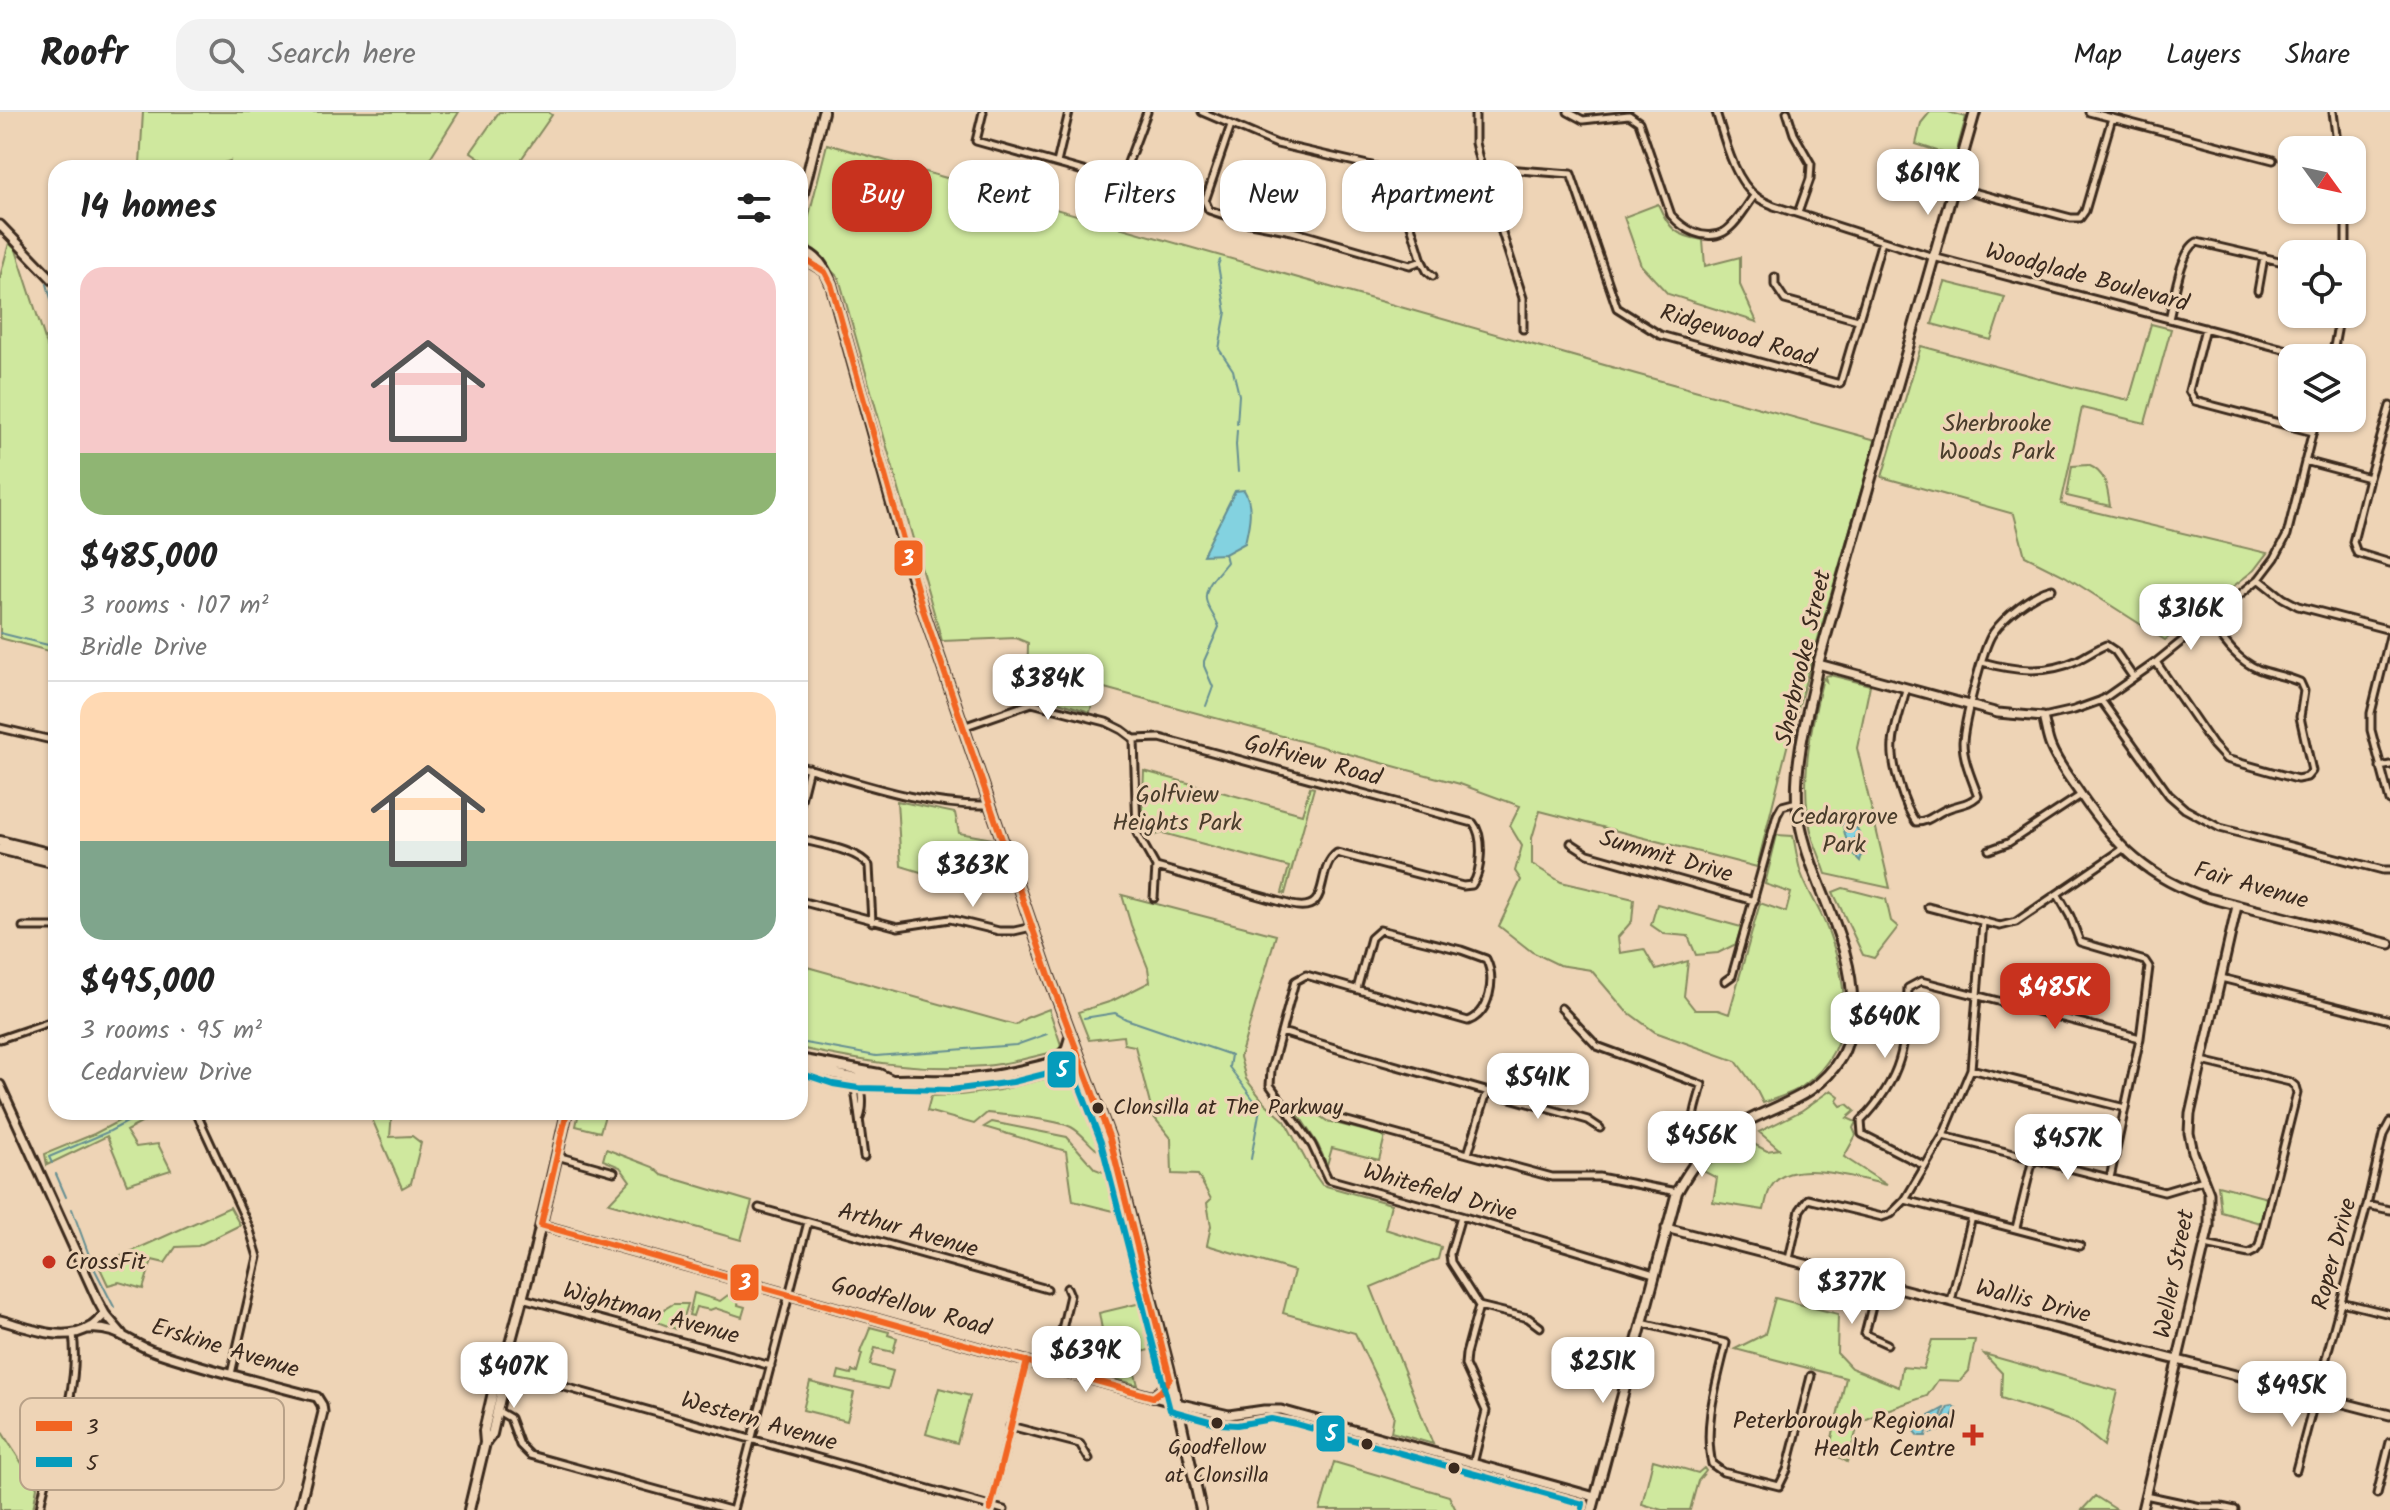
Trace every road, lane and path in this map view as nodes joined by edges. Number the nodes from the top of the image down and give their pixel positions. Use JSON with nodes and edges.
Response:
{"nodes":[{"id":1,"x":823,"y":112,"type":"edge"},
{"id":2,"x":983,"y":112,"type":"edge"},
{"id":3,"x":1069,"y":112,"type":"edge"},
{"id":4,"x":1147,"y":112,"type":"edge"},
{"id":5,"x":1202,"y":112,"type":"edge"},
{"id":6,"x":1475,"y":112,"type":"edge"},
{"id":7,"x":1568,"y":112,"type":"edge"},
{"id":8,"x":1716,"y":112,"type":"edge"},
{"id":9,"x":1787,"y":112,"type":"edge"},
{"id":10,"x":1975,"y":112,"type":"edge"},
{"id":11,"x":2089,"y":112,"type":"edge"},
{"id":12,"x":2333,"y":112,"type":"edge"},
{"id":13,"x":2112,"y":118,"type":"junction"},
{"id":14,"x":1231,"y":125,"type":"junction"},
{"id":15,"x":2336,"y":136,"type":"edge"},
{"id":16,"x":1046,"y":160,"type":"edge"},
{"id":17,"x":1058,"y":160,"type":"edge"},
{"id":18,"x":1479,"y":160,"type":"edge"},
{"id":19,"x":2273,"y":160,"type":"dead end"},
{"id":20,"x":1059,"y":164,"type":"edge"},
{"id":21,"x":1523,"y":170,"type":"edge"},
{"id":22,"x":808,"y":173,"type":"edge"},
{"id":23,"x":1953,"y":187,"type":"junction"},
{"id":24,"x":1754,"y":196,"type":"junction"},
{"id":25,"x":1798,"y":213,"type":"junction"},
{"id":26,"x":0,"y":225,"type":"edge"},
{"id":27,"x":1502,"y":232,"type":"edge"},
{"id":28,"x":1882,"y":241,"type":"junction"},
{"id":29,"x":808,"y":255,"type":"edge"},
{"id":30,"x":1933,"y":257,"type":"junction"},
{"id":31,"x":2264,"y":257,"type":"junction"},
{"id":32,"x":2278,"y":260,"type":"edge"},
{"id":33,"x":1422,"y":261,"type":"junction"},
{"id":34,"x":48,"y":275,"type":"edge"},
{"id":35,"x":1433,"y":276,"type":"dead end"},
{"id":36,"x":1775,"y":277,"type":"dead end"},
{"id":37,"x":2258,"y":291,"type":"dead end"},
{"id":38,"x":2169,"y":319,"type":"junction"},
{"id":39,"x":1858,"y":320,"type":"junction"},
{"id":40,"x":2205,"y":328,"type":"junction"},
{"id":41,"x":1523,"y":329,"type":"dead end"},
{"id":42,"x":2278,"y":347,"type":"edge"},
{"id":43,"x":2390,"y":406,"type":"edge"},
{"id":44,"x":2278,"y":423,"type":"edge"},
{"id":45,"x":2313,"y":432,"type":"edge"},
{"id":46,"x":2305,"y":461,"type":"junction"},
{"id":47,"x":2369,"y":478,"type":"junction"},
{"id":48,"x":2390,"y":563,"type":"edge"},
{"id":49,"x":2259,"y":579,"type":"junction"},
{"id":50,"x":2052,"y":589,"type":"dead end"},
{"id":51,"x":2209,"y":620,"type":"junction"},
{"id":52,"x":2390,"y":630,"type":"edge"},
{"id":53,"x":2390,"y":636,"type":"edge"},
{"id":54,"x":1982,"y":662,"type":"junction"},
{"id":55,"x":2156,"y":662,"type":"junction"},
{"id":56,"x":1818,"y":664,"type":"junction"},
{"id":57,"x":2133,"y":677,"type":"junction"},
{"id":58,"x":1906,"y":689,"type":"junction"},
{"id":59,"x":2101,"y":700,"type":"junction"},
{"id":60,"x":1970,"y":706,"type":"junction"},
{"id":61,"x":2043,"y":717,"type":"junction"},
{"id":62,"x":963,"y":727,"type":"junction"},
{"id":63,"x":0,"y":728,"type":"edge"},
{"id":64,"x":48,"y":739,"type":"edge"},
{"id":65,"x":1134,"y":739,"type":"junction"},
{"id":66,"x":2390,"y":765,"type":"edge"},
{"id":67,"x":2380,"y":767,"type":"junction"},
{"id":68,"x":809,"y":768,"type":"joint"},
{"id":69,"x":808,"y":772,"type":"edge"},
{"id":70,"x":2081,"y":795,"type":"junction"},
{"id":71,"x":2390,"y":801,"type":"edge"},
{"id":72,"x":1797,"y":802,"type":"junction"},
{"id":73,"x":989,"y":805,"type":"junction"},
{"id":74,"x":0,"y":841,"type":"edge"},
{"id":75,"x":808,"y":841,"type":"edge"},
{"id":76,"x":1571,"y":843,"type":"dead end"},
{"id":77,"x":0,"y":849,"type":"edge"},
{"id":78,"x":2123,"y":849,"type":"junction"},
{"id":79,"x":1989,"y":850,"type":"dead end"},
{"id":80,"x":48,"y":853,"type":"edge"},
{"id":81,"x":48,"y":861,"type":"edge"},
{"id":82,"x":1156,"y":867,"type":"junction"},
{"id":83,"x":2390,"y":870,"type":"edge"},
{"id":84,"x":2058,"y":895,"type":"junction"},
{"id":85,"x":1154,"y":898,"type":"dead end"},
{"id":86,"x":1754,"y":901,"type":"junction"},
{"id":87,"x":808,"y":903,"type":"edge"},
{"id":88,"x":2237,"y":906,"type":"junction"},
{"id":89,"x":1928,"y":907,"type":"dead end"},
{"id":90,"x":872,"y":922,"type":"junction"},
{"id":91,"x":1983,"y":922,"type":"junction"},
{"id":92,"x":23,"y":927,"type":"dead end"},
{"id":93,"x":48,"y":927,"type":"edge"},
{"id":94,"x":1032,"y":927,"type":"junction"},
{"id":95,"x":2390,"y":944,"type":"edge"},
{"id":96,"x":2220,"y":978,"type":"junction"},
{"id":97,"x":1725,"y":981,"type":"dead end"},
{"id":98,"x":1357,"y":989,"type":"junction"},
{"id":99,"x":1977,"y":996,"type":"junction"},
{"id":100,"x":1561,"y":1008,"type":"dead end"},
{"id":101,"x":2390,"y":1020,"type":"edge"},
{"id":102,"x":48,"y":1023,"type":"edge"},
{"id":103,"x":1282,"y":1032,"type":"junction"},
{"id":104,"x":1071,"y":1033,"type":"junction"},
{"id":105,"x":2140,"y":1038,"type":"junction"},
{"id":106,"x":0,"y":1039,"type":"edge"},
{"id":107,"x":1078,"y":1055,"type":"junction"},
{"id":108,"x":2202,"y":1061,"type":"junction"},
{"id":109,"x":808,"y":1062,"type":"edge"},
{"id":110,"x":1049,"y":1063,"type":"junction"},
{"id":111,"x":1971,"y":1069,"type":"junction"},
{"id":112,"x":1085,"y":1072,"type":"junction"},
{"id":113,"x":859,"y":1075,"type":"junction"},
{"id":114,"x":0,"y":1085,"type":"edge"},
{"id":115,"x":1487,"y":1092,"type":"junction"},
{"id":116,"x":2125,"y":1108,"type":"junction"},
{"id":117,"x":1340,"y":1119,"type":"dead end"},
{"id":118,"x":200,"y":1120,"type":"edge"},
{"id":119,"x":565,"y":1120,"type":"edge"},
{"id":120,"x":2390,"y":1122,"type":"edge"},
{"id":121,"x":1600,"y":1128,"type":"dead end"},
{"id":122,"x":1943,"y":1136,"type":"junction"},
{"id":123,"x":1705,"y":1151,"type":"junction"},
{"id":124,"x":1468,"y":1154,"type":"junction"},
{"id":125,"x":557,"y":1156,"type":"junction"},
{"id":126,"x":864,"y":1157,"type":"dead end"},
{"id":127,"x":2033,"y":1159,"type":"junction"},
{"id":128,"x":1925,"y":1166,"type":"junction"},
{"id":129,"x":614,"y":1172,"type":"dead end"},
{"id":130,"x":2110,"y":1178,"type":"junction"},
{"id":131,"x":2204,"y":1180,"type":"junction"},
{"id":132,"x":1677,"y":1192,"type":"junction"},
{"id":133,"x":1905,"y":1200,"type":"junction"},
{"id":134,"x":2367,"y":1205,"type":"junction"},
{"id":135,"x":759,"y":1208,"type":"dead end"},
{"id":136,"x":2390,"y":1210,"type":"edge"},
{"id":137,"x":1461,"y":1216,"type":"junction"},
{"id":138,"x":1972,"y":1217,"type":"junction"},
{"id":139,"x":808,"y":1222,"type":"junction"},
{"id":140,"x":541,"y":1225,"type":"junction"},
{"id":141,"x":1666,"y":1228,"type":"junction"},
{"id":142,"x":2016,"y":1228,"type":"junction"},
{"id":143,"x":2205,"y":1245,"type":"junction"},
{"id":144,"x":2080,"y":1246,"type":"dead end"},
{"id":145,"x":1789,"y":1259,"type":"junction"},
{"id":146,"x":1654,"y":1274,"type":"junction"},
{"id":147,"x":1878,"y":1282,"type":"junction"},
{"id":148,"x":1067,"y":1288,"type":"dead end"},
{"id":149,"x":1047,"y":1289,"type":"dead end"},
{"id":150,"x":790,"y":1293,"type":"junction"},
{"id":151,"x":522,"y":1298,"type":"junction"},
{"id":152,"x":1951,"y":1301,"type":"junction"},
{"id":153,"x":2341,"y":1302,"type":"junction"},
{"id":154,"x":1479,"y":1306,"type":"junction"},
{"id":155,"x":105,"y":1314,"type":"junction"},
{"id":156,"x":2390,"y":1314,"type":"edge"},
{"id":157,"x":0,"y":1320,"type":"edge"},
{"id":158,"x":1641,"y":1322,"type":"junction"},
{"id":159,"x":1540,"y":1327,"type":"dead end"},
{"id":160,"x":88,"y":1329,"type":"junction"},
{"id":161,"x":73,"y":1333,"type":"junction"},
{"id":162,"x":123,"y":1335,"type":"junction"},
{"id":163,"x":1887,"y":1344,"type":"dead end"},
{"id":164,"x":2178,"y":1360,"type":"junction"},
{"id":165,"x":1027,"y":1361,"type":"junction"},
{"id":166,"x":771,"y":1366,"type":"junction"},
{"id":167,"x":1053,"y":1368,"type":"junction"},
{"id":168,"x":503,"y":1370,"type":"junction"},
{"id":169,"x":231,"y":1375,"type":"junction"},
{"id":170,"x":1811,"y":1376,"type":"dead end"},
{"id":171,"x":1170,"y":1378,"type":"junction"},
{"id":172,"x":2316,"y":1396,"type":"junction"},
{"id":173,"x":1153,"y":1397,"type":"junction"},
{"id":174,"x":69,"y":1398,"type":"edge"},
{"id":175,"x":1177,"y":1403,"type":"junction"},
{"id":176,"x":497,"y":1411,"type":"junction"},
{"id":177,"x":2390,"y":1415,"type":"edge"},
{"id":178,"x":1010,"y":1426,"type":"junction"},
{"id":179,"x":752,"y":1439,"type":"junction"},
{"id":180,"x":2390,"y":1442,"type":"edge"},
{"id":181,"x":485,"y":1443,"type":"junction"},
{"id":182,"x":1089,"y":1459,"type":"dead end"},
{"id":183,"x":1473,"y":1464,"type":"junction"},
{"id":184,"x":2296,"y":1470,"type":"dead end"},
{"id":185,"x":44,"y":1490,"type":"edge"},
{"id":186,"x":2377,"y":1494,"type":"dead end"},
{"id":187,"x":2145,"y":1495,"type":"junction"},
{"id":188,"x":1595,"y":1497,"type":"junction"},
{"id":189,"x":990,"y":1508,"type":"edge"},
{"id":190,"x":2220,"y":1508,"type":"edge"},
{"id":191,"x":40,"y":1510,"type":"edge"},
{"id":192,"x":299,"y":1510,"type":"edge"},
{"id":193,"x":469,"y":1510,"type":"edge"},
{"id":194,"x":731,"y":1510,"type":"edge"},
{"id":195,"x":1004,"y":1510,"type":"edge"},
{"id":196,"x":1201,"y":1510,"type":"edge"},
{"id":197,"x":1592,"y":1510,"type":"edge"},
{"id":198,"x":2142,"y":1510,"type":"edge"},
{"id":199,"x":2235,"y":1510,"type":"edge"}],
"edges":[{"from":1,"to":22,"type":"main road"},
{"from":2,"to":16,"type":"street"},
{"from":3,"to":17,"type":"street"},
{"from":4,"to":20,"type":"street"},
{"from":5,"to":14,"type":"street"},
{"from":6,"to":18,"type":"street"},
{"from":7,"to":24,"type":"street"},
{"from":8,"to":24,"type":"street"},
{"from":9,"to":25,"type":"street"},
{"from":10,"to":23,"type":"main road","name":"Sherbrooke Street"},
{"from":11,"to":13,"type":"street"},
{"from":12,"to":15,"type":"street"},
{"from":13,"to":19,"type":"street"},
{"from":13,"to":23,"type":"street"},
{"from":14,"to":33,"type":"street"},
{"from":14,"to":33,"type":"street"},
{"from":21,"to":39,"type":"street","name":"Ridgewood Road"},
{"from":23,"to":30,"type":"main road","name":"Sherbrooke Street"},
{"from":24,"to":25,"type":"street","name":"Woodglade Boulevard"},
{"from":25,"to":28,"type":"street","name":"Woodglade Boulevard"},
{"from":26,"to":34,"type":"street"},
{"from":27,"to":41,"type":"street"},
{"from":28,"to":30,"type":"street","name":"Woodglade Boulevard"},
{"from":28,"to":39,"type":"street","name":"Ridgewood Road"},
{"from":29,"to":62,"type":"main road"},
{"from":30,"to":38,"type":"street","name":"Woodglade Boulevard"},
{"from":30,"to":56,"type":"main road","name":"Sherbrooke Street"},
{"from":31,"to":32,"type":"street"},
{"from":31,"to":37,"type":"street"},
{"from":31,"to":38,"type":"street"},
{"from":33,"to":35,"type":"street"},
{"from":36,"to":39,"type":"street"},
{"from":38,"to":40,"type":"street","name":"Woodglade Boulevard"},
{"from":40,"to":42,"type":"street","name":"Woodglade Boulevard"},
{"from":40,"to":44,"type":"street"},
{"from":43,"to":47,"type":"street"},
{"from":45,"to":46,"type":"street"},
{"from":46,"to":47,"type":"street"},
{"from":46,"to":49,"type":"street"},
{"from":47,"to":48,"type":"street"},
{"from":49,"to":51,"type":"street"},
{"from":49,"to":52,"type":"street"},
{"from":50,"to":54,"type":"street"},
{"from":51,"to":55,"type":"street"},
{"from":51,"to":55,"type":"street"},
{"from":53,"to":67,"type":"street"},
{"from":54,"to":57,"type":"street"},
{"from":54,"to":60,"type":"street"},
{"from":55,"to":57,"type":"street"},
{"from":56,"to":58,"type":"street"},
{"from":56,"to":72,"type":"main road","name":"Sherbrooke Street"},
{"from":57,"to":59,"type":"street"},
{"from":58,"to":60,"type":"street"},
{"from":58,"to":60,"type":"street"},
{"from":59,"to":61,"type":"street"},
{"from":59,"to":83,"type":"street"},
{"from":60,"to":61,"type":"street"},
{"from":61,"to":70,"type":"street","name":"Fair Avenue"},
{"from":62,"to":65,"type":"street"},
{"from":62,"to":73,"type":"main road"},
{"from":63,"to":64,"type":"street"},
{"from":65,"to":82,"type":"street"},
{"from":65,"to":82,"type":"street","name":"Golfview Road"},
{"from":66,"to":67,"type":"street"},
{"from":67,"to":71,"type":"street"},
{"from":68,"to":69,"type":"street"},
{"from":68,"to":73,"type":"street"},
{"from":70,"to":78,"type":"street","name":"Fair Avenue"},
{"from":70,"to":79,"type":"street"},
{"from":72,"to":86,"type":"street"},
{"from":72,"to":123,"type":"main road","name":"Sherbrooke Street"},
{"from":73,"to":94,"type":"main road"},
{"from":74,"to":80,"type":"main road"},
{"from":75,"to":90,"type":"street"},
{"from":76,"to":86,"type":"street","name":"Summit Drive"},
{"from":77,"to":81,"type":"main road"},
{"from":78,"to":84,"type":"street"},
{"from":78,"to":88,"type":"street","name":"Fair Avenue"},
{"from":82,"to":85,"type":"street"},
{"from":84,"to":91,"type":"street"},
{"from":84,"to":105,"type":"street"},
{"from":86,"to":97,"type":"street"},
{"from":87,"to":90,"type":"street"},
{"from":88,"to":95,"type":"street","name":"Fair Avenue"},
{"from":88,"to":96,"type":"street","name":"Weller Street"},
{"from":89,"to":91,"type":"street"},
{"from":90,"to":94,"type":"street"},
{"from":91,"to":99,"type":"street"},
{"from":92,"to":93,"type":"street"},
{"from":94,"to":104,"type":"main road"},
{"from":96,"to":101,"type":"street"},
{"from":96,"to":108,"type":"street","name":"Weller Street"},
{"from":98,"to":98,"type":"street"},
{"from":98,"to":103,"type":"street"},
{"from":99,"to":105,"type":"street"},
{"from":99,"to":111,"type":"street"},
{"from":99,"to":128,"type":"street"},
{"from":100,"to":123,"type":"street"},
{"from":102,"to":106,"type":"street"},
{"from":103,"to":115,"type":"street"},
{"from":103,"to":137,"type":"street","name":"Whitefield Drive"},
{"from":104,"to":107,"type":"main road"},
{"from":104,"to":110,"type":"main road"},
{"from":105,"to":116,"type":"street"},
{"from":107,"to":110,"type":"main road"},
{"from":107,"to":112,"type":"main road"},
{"from":108,"to":131,"type":"street","name":"Weller Street"},
{"from":108,"to":143,"type":"street"},
{"from":109,"to":113,"type":"main road"},
{"from":110,"to":112,"type":"main road"},
{"from":110,"to":113,"type":"main road"},
{"from":111,"to":116,"type":"street"},
{"from":111,"to":122,"type":"street"},
{"from":112,"to":171,"type":"main road"},
{"from":113,"to":126,"type":"street"},
{"from":114,"to":155,"type":"street"},
{"from":115,"to":121,"type":"street"},
{"from":115,"to":124,"type":"street"},
{"from":116,"to":130,"type":"street"},
{"from":117,"to":124,"type":"street"},
{"from":118,"to":169,"type":"street"},
{"from":119,"to":125,"type":"main road"},
{"from":120,"to":134,"type":"street","name":"Roper Drive"},
{"from":122,"to":127,"type":"street"},
{"from":122,"to":128,"type":"street"},
{"from":123,"to":132,"type":"main road","name":"Sherbrooke Street"},
{"from":124,"to":132,"type":"street"},
{"from":125,"to":129,"type":"street"},
{"from":125,"to":140,"type":"main road"},
{"from":127,"to":130,"type":"street"},
{"from":127,"to":142,"type":"street"},
{"from":128,"to":133,"type":"street"},
{"from":130,"to":131,"type":"street"},
{"from":131,"to":143,"type":"street","name":"Weller Street"},
{"from":132,"to":141,"type":"main road","name":"Sherbrooke Street"},
{"from":133,"to":138,"type":"street"},
{"from":133,"to":145,"type":"street"},
{"from":134,"to":136,"type":"street"},
{"from":134,"to":153,"type":"street","name":"Roper Drive"},
{"from":135,"to":139,"type":"street","name":"Arthur Avenue"},
{"from":137,"to":146,"type":"street","name":"Whitefield Drive"},
{"from":137,"to":154,"type":"street"},
{"from":138,"to":142,"type":"street"},
{"from":138,"to":152,"type":"street"},
{"from":139,"to":149,"type":"street","name":"Arthur Avenue"},
{"from":139,"to":150,"type":"street"},
{"from":140,"to":150,"type":"street","name":"Goodfellow Road"},
{"from":140,"to":151,"type":"main road"},
{"from":141,"to":145,"type":"street","name":"Wallis Drive"},
{"from":141,"to":146,"type":"main road","name":"Sherbrooke Street"},
{"from":142,"to":144,"type":"street"},
{"from":143,"to":164,"type":"street","name":"Weller Street"},
{"from":145,"to":147,"type":"street","name":"Wallis Drive"},
{"from":146,"to":158,"type":"main road","name":"Sherbrooke Street"},
{"from":147,"to":152,"type":"street","name":"Wallis Drive"},
{"from":147,"to":163,"type":"street"},
{"from":148,"to":167,"type":"street"},
{"from":150,"to":165,"type":"street","name":"Goodfellow Road"},
{"from":150,"to":166,"type":"street"},
{"from":151,"to":166,"type":"street","name":"Wightman Avenue"},
{"from":151,"to":168,"type":"main road"},
{"from":152,"to":164,"type":"street","name":"Wallis Drive"},
{"from":153,"to":156,"type":"street"},
{"from":153,"to":172,"type":"street","name":"Roper Drive"},
{"from":154,"to":159,"type":"street"},
{"from":154,"to":183,"type":"street"},
{"from":155,"to":160,"type":"street"},
{"from":155,"to":162,"type":"street"},
{"from":157,"to":161,"type":"street"},
{"from":158,"to":170,"type":"street"},
{"from":158,"to":188,"type":"main road","name":"Sherbrooke Street"},
{"from":160,"to":161,"type":"street"},
{"from":160,"to":162,"type":"street"},
{"from":161,"to":174,"type":"street"},
{"from":162,"to":169,"type":"street","name":"Erskine Avenue"},
{"from":164,"to":172,"type":"street","name":"Wallis Drive"},
{"from":164,"to":187,"type":"street","name":"Weller Street"},
{"from":165,"to":167,"type":"street","name":"Goodfellow Road"},
{"from":165,"to":178,"type":"street"},
{"from":166,"to":179,"type":"street"},
{"from":167,"to":173,"type":"street","name":"Goodfellow Road"},
{"from":168,"to":176,"type":"main road"},
{"from":168,"to":179,"type":"street","name":"Western Avenue"},
{"from":168,"to":181,"type":"main road"},
{"from":169,"to":192,"type":"street","name":"Erskine Avenue"},
{"from":171,"to":173,"type":"main road"},
{"from":171,"to":175,"type":"main road"},
{"from":172,"to":177,"type":"street","name":"Wallis Drive"},
{"from":172,"to":184,"type":"street","name":"Roper Drive"},
{"from":173,"to":175,"type":"street","name":"Goodfellow Road"},
{"from":175,"to":183,"type":"street","name":"Goodfellow Road"},
{"from":175,"to":196,"type":"main road"},
{"from":176,"to":181,"type":"main road"},
{"from":176,"to":194,"type":"street"},
{"from":178,"to":182,"type":"street"},
{"from":178,"to":189,"type":"street"},
{"from":179,"to":189,"type":"street","name":"Western Avenue"},
{"from":179,"to":194,"type":"street"},
{"from":180,"to":186,"type":"street"},
{"from":181,"to":193,"type":"main road"},
{"from":183,"to":188,"type":"street","name":"Goodfellow Road"},
{"from":185,"to":191,"type":"street"},
{"from":187,"to":190,"type":"street"},
{"from":187,"to":198,"type":"street","name":"Weller Street"},
{"from":188,"to":197,"type":"main road","name":"Sherbrooke Street"},
{"from":189,"to":195,"type":"street","name":"Western Avenue"},
{"from":190,"to":199,"type":"street"}]}
